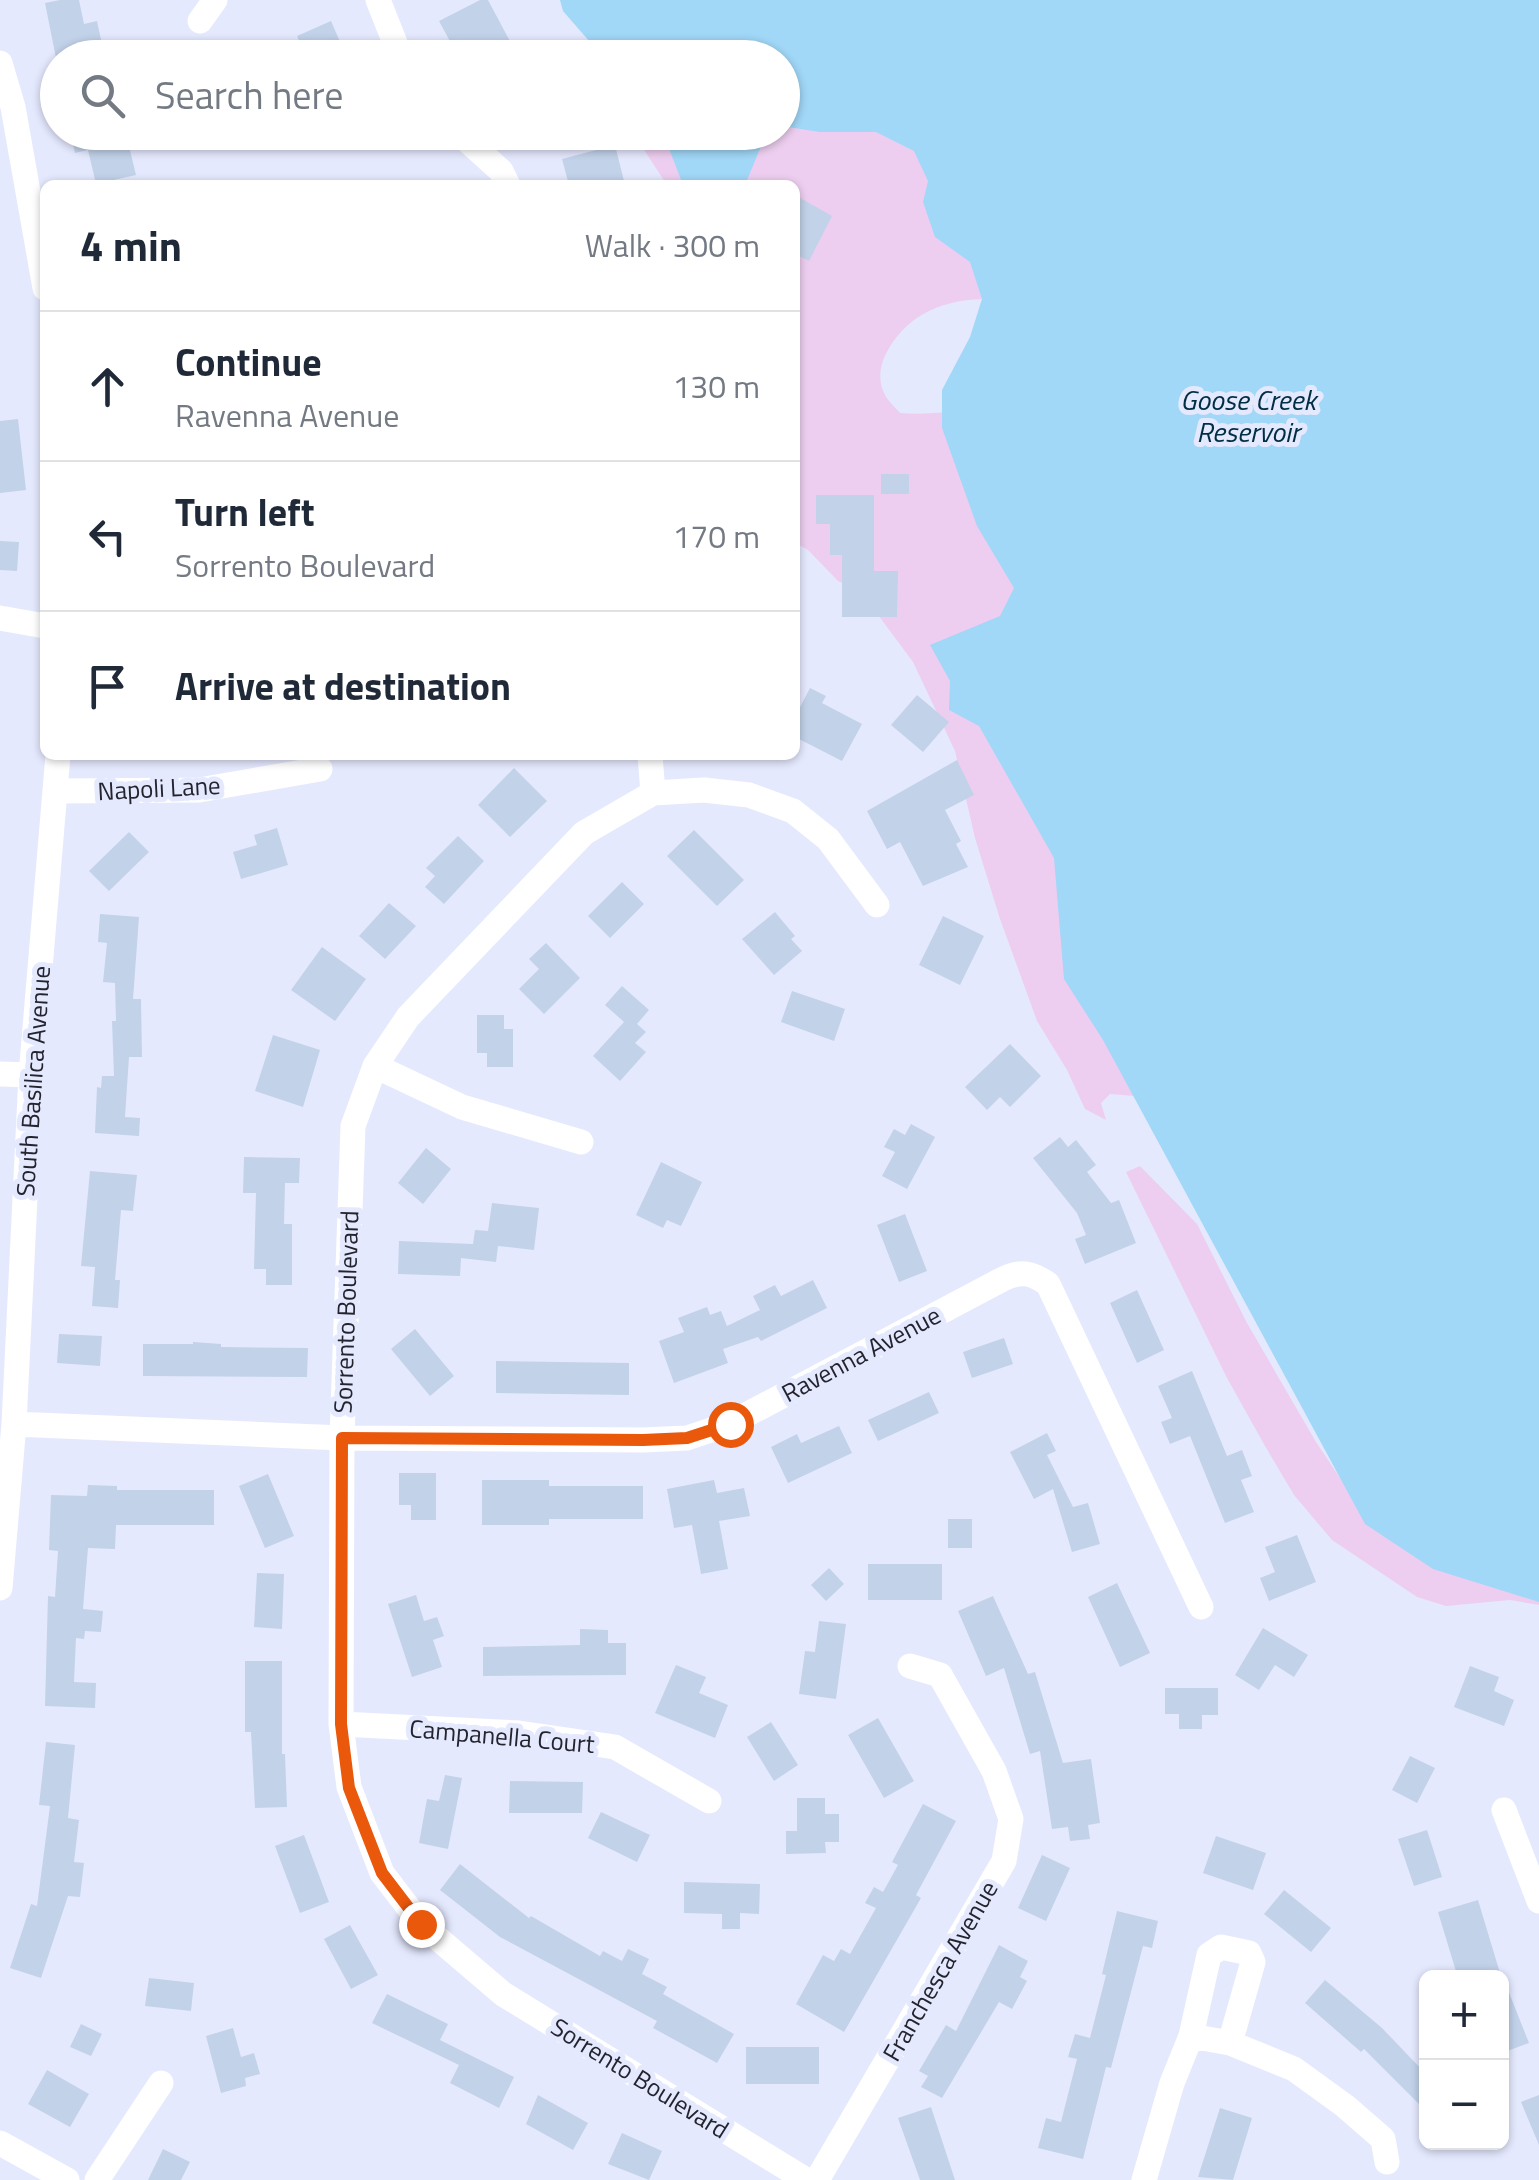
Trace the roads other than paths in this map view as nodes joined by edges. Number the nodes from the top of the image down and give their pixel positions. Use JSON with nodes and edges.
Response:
{"nodes":[{"id":1,"x":378,"y":0,"type":"edge"},
{"id":2,"x":395,"y":40,"type":"edge"},
{"id":3,"x":0,"y":64,"type":"edge"},
{"id":4,"x":478,"y":150,"type":"edge"},
{"id":5,"x":506,"y":180,"type":"edge"},
{"id":6,"x":40,"y":260,"type":"edge"},
{"id":7,"x":0,"y":618,"type":"edge"},
{"id":8,"x":40,"y":629,"type":"edge"},
{"id":9,"x":40,"y":630,"type":"edge"},
{"id":10,"x":0,"y":634,"type":"edge"},
{"id":11,"x":58,"y":760,"type":"edge"},
{"id":12,"x":650,"y":760,"type":"edge"},
{"id":13,"x":320,"y":769,"type":"dead end"},
{"id":14,"x":56,"y":791,"type":"junction"},
{"id":15,"x":652,"y":793,"type":"junction"},
{"id":16,"x":878,"y":905,"type":"dead end"},
{"id":17,"x":374,"y":1066,"type":"junction"},
{"id":18,"x":0,"y":1074,"type":"edge"},
{"id":19,"x":31,"y":1075,"type":"junction"},
{"id":20,"x":582,"y":1142,"type":"dead end"},
{"id":21,"x":14,"y":1424,"type":"junction"},
{"id":22,"x":342,"y":1438,"type":"junction"},
{"id":23,"x":0,"y":1588,"type":"edge"},
{"id":24,"x":1201,"y":1607,"type":"dead end"},
{"id":25,"x":910,"y":1666,"type":"dead end"},
{"id":26,"x":341,"y":1724,"type":"junction"},
{"id":27,"x":709,"y":1801,"type":"dead end"},
{"id":28,"x":1504,"y":1810,"type":"dead end"},
{"id":29,"x":1539,"y":1901,"type":"edge"},
{"id":30,"x":1191,"y":2036,"type":"junction"},
{"id":31,"x":1230,"y":2043,"type":"junction"},
{"id":32,"x":162,"y":2083,"type":"dead end"},
{"id":33,"x":0,"y":2143,"type":"edge"},
{"id":34,"x":1387,"y":2162,"type":"dead end"},
{"id":35,"x":67,"y":2180,"type":"edge"},
{"id":36,"x":97,"y":2180,"type":"edge"},
{"id":37,"x":806,"y":2180,"type":"edge"},
{"id":38,"x":817,"y":2180,"type":"edge"},
{"id":39,"x":1144,"y":2180,"type":"edge"}],
"edges":[{"from":1,"to":2,"type":"street"},
{"from":3,"to":6,"type":"street"},
{"from":4,"to":5,"type":"street"},
{"from":7,"to":8,"type":"street"},
{"from":9,"to":10,"type":"street"},
{"from":11,"to":14,"type":"street","name":"South Basilica Avenue"},
{"from":12,"to":15,"type":"street"},
{"from":13,"to":14,"type":"street","name":"Napoli Lane"},
{"from":14,"to":19,"type":"street","name":"South Basilica Avenue"},
{"from":15,"to":16,"type":"street","name":"Sorrento Boulevard"},
{"from":15,"to":17,"type":"street","name":"Sorrento Boulevard"},
{"from":17,"to":20,"type":"street"},
{"from":17,"to":22,"type":"street","name":"Sorrento Boulevard"},
{"from":18,"to":19,"type":"street"},
{"from":19,"to":21,"type":"street","name":"South Basilica Avenue"},
{"from":21,"to":22,"type":"street","name":"Ravenna Avenue"},
{"from":21,"to":23,"type":"street","name":"South Basilica Avenue"},
{"from":22,"to":24,"type":"street","name":"Ravenna Avenue"},
{"from":22,"to":26,"type":"street","name":"Sorrento Boulevard"},
{"from":25,"to":38,"type":"street","name":"Franchesca Avenue"},
{"from":26,"to":27,"type":"street","name":"Campanella Court"},
{"from":26,"to":37,"type":"street","name":"Sorrento Boulevard"},
{"from":28,"to":29,"type":"street"},
{"from":30,"to":31,"type":"street"},
{"from":30,"to":31,"type":"street"},
{"from":30,"to":39,"type":"street"},
{"from":31,"to":34,"type":"street"},
{"from":32,"to":36,"type":"street"},
{"from":33,"to":35,"type":"street"}]}
